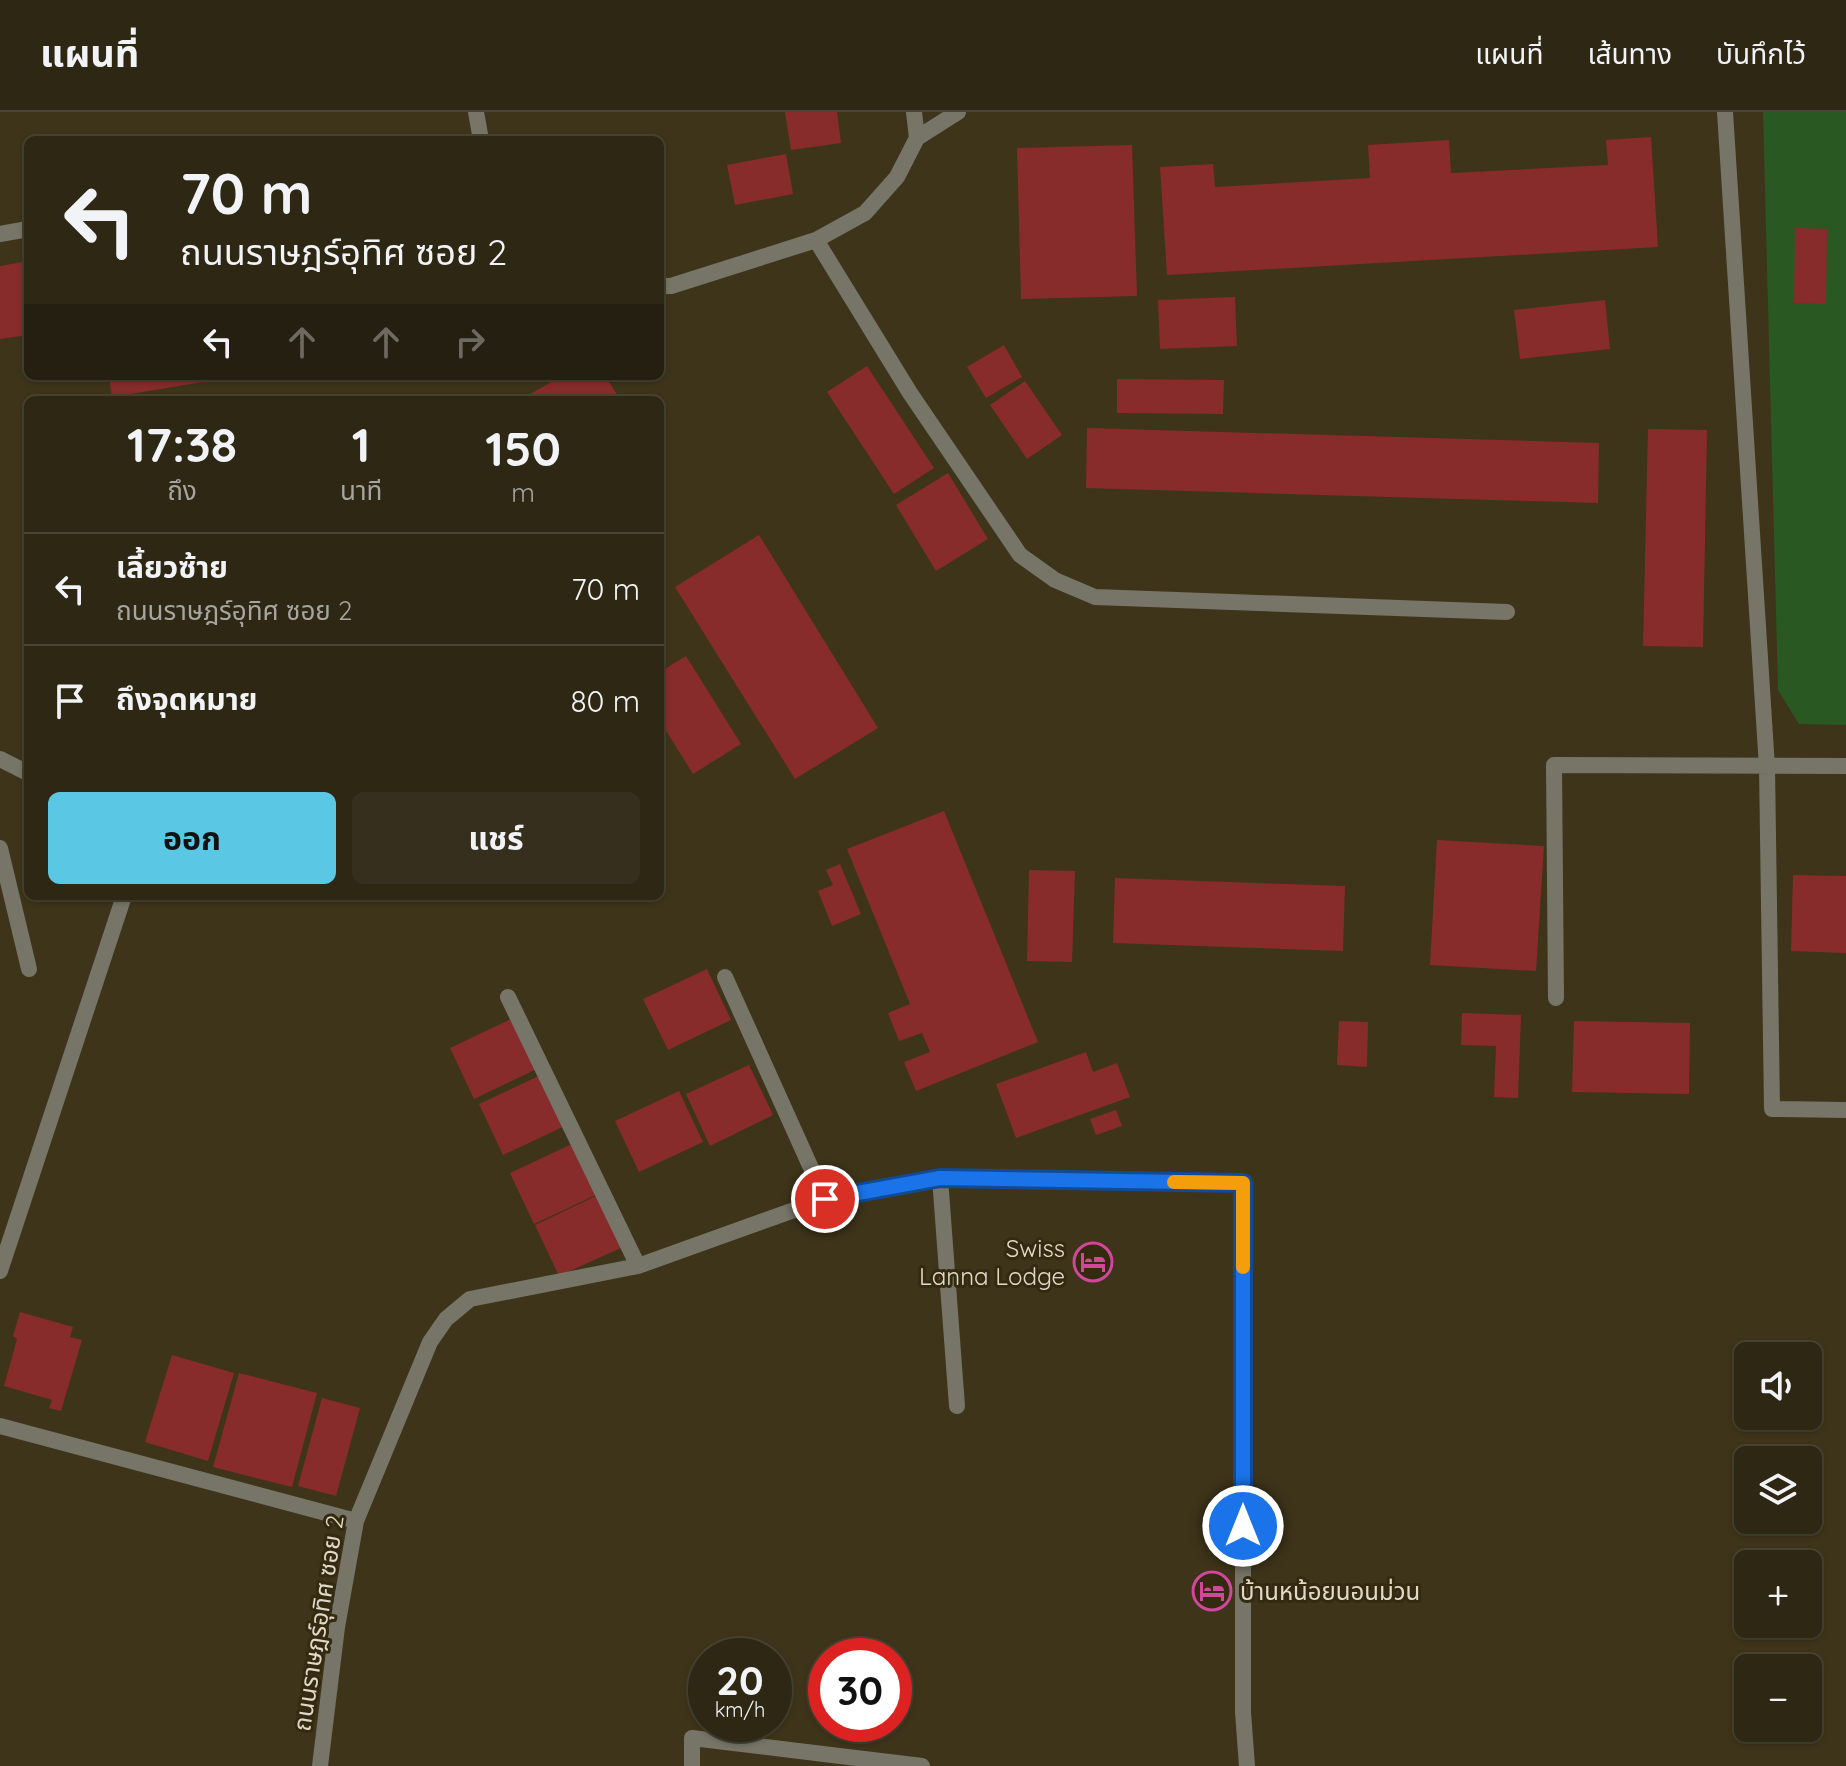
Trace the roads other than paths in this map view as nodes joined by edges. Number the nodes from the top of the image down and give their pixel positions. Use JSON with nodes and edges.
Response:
{"nodes":[{"id":1,"x":476,"y":112,"type":"edge"},
{"id":2,"x":914,"y":112,"type":"edge"},
{"id":3,"x":958,"y":112,"type":"edge"},
{"id":4,"x":1725,"y":112,"type":"edge"},
{"id":5,"x":480,"y":136,"type":"edge"},
{"id":6,"x":917,"y":138,"type":"junction"},
{"id":7,"x":24,"y":230,"type":"edge"},
{"id":8,"x":0,"y":234,"type":"edge"},
{"id":9,"x":816,"y":240,"type":"junction"},
{"id":10,"x":664,"y":286,"type":"edge"},
{"id":11,"x":1507,"y":612,"type":"dead end"},
{"id":12,"x":0,"y":759,"type":"edge"},
{"id":13,"x":1846,"y":766,"type":"edge"},
{"id":14,"x":1767,"y":767,"type":"junction"},
{"id":15,"x":24,"y":771,"type":"edge"},
{"id":16,"x":0,"y":848,"type":"edge"},
{"id":17,"x":123,"y":900,"type":"edge"},
{"id":18,"x":29,"y":969,"type":"dead end"},
{"id":19,"x":725,"y":977,"type":"dead end"},
{"id":20,"x":508,"y":997,"type":"dead end"},
{"id":21,"x":1556,"y":998,"type":"dead end"},
{"id":22,"x":1846,"y":1110,"type":"edge"},
{"id":23,"x":940,"y":1178,"type":"junction"},
{"id":24,"x":825,"y":1199,"type":"junction"},
{"id":25,"x":638,"y":1266,"type":"junction"},
{"id":26,"x":1,"y":1267,"type":"edge"},
{"id":27,"x":957,"y":1406,"type":"dead end"},
{"id":28,"x":0,"y":1426,"type":"edge"},
{"id":29,"x":356,"y":1521,"type":"junction"},
{"id":30,"x":320,"y":1766,"type":"edge"},
{"id":31,"x":692,"y":1766,"type":"edge"},
{"id":32,"x":922,"y":1766,"type":"edge"},
{"id":33,"x":1247,"y":1766,"type":"edge"}],
"edges":[{"from":1,"to":5,"type":"street"},
{"from":2,"to":6,"type":"street"},
{"from":3,"to":6,"type":"street"},
{"from":4,"to":14,"type":"street"},
{"from":6,"to":9,"type":"street"},
{"from":7,"to":8,"type":"street"},
{"from":9,"to":10,"type":"street"},
{"from":9,"to":11,"type":"street"},
{"from":12,"to":15,"type":"street"},
{"from":13,"to":14,"type":"street"},
{"from":14,"to":21,"type":"street"},
{"from":14,"to":22,"type":"street"},
{"from":16,"to":18,"type":"street"},
{"from":17,"to":26,"type":"street"},
{"from":19,"to":24,"type":"street"},
{"from":20,"to":25,"type":"street"},
{"from":23,"to":24,"type":"street","name":"ถนนราษฎร์อุทิศ ซอย 2"},
{"from":23,"to":27,"type":"street"},
{"from":23,"to":33,"type":"street","name":"ถนนราษฎร์อุทิศ ซอย 2"},
{"from":24,"to":25,"type":"street","name":"ถนนราษฎร์อุทิศ ซอย 2"},
{"from":25,"to":29,"type":"street","name":"ถนนราษฎร์อุทิศ ซอย 2"},
{"from":28,"to":29,"type":"street"},
{"from":29,"to":30,"type":"street","name":"ถนนราษฎร์อุทิศ ซอย 2"},
{"from":31,"to":32,"type":"street"}]}
